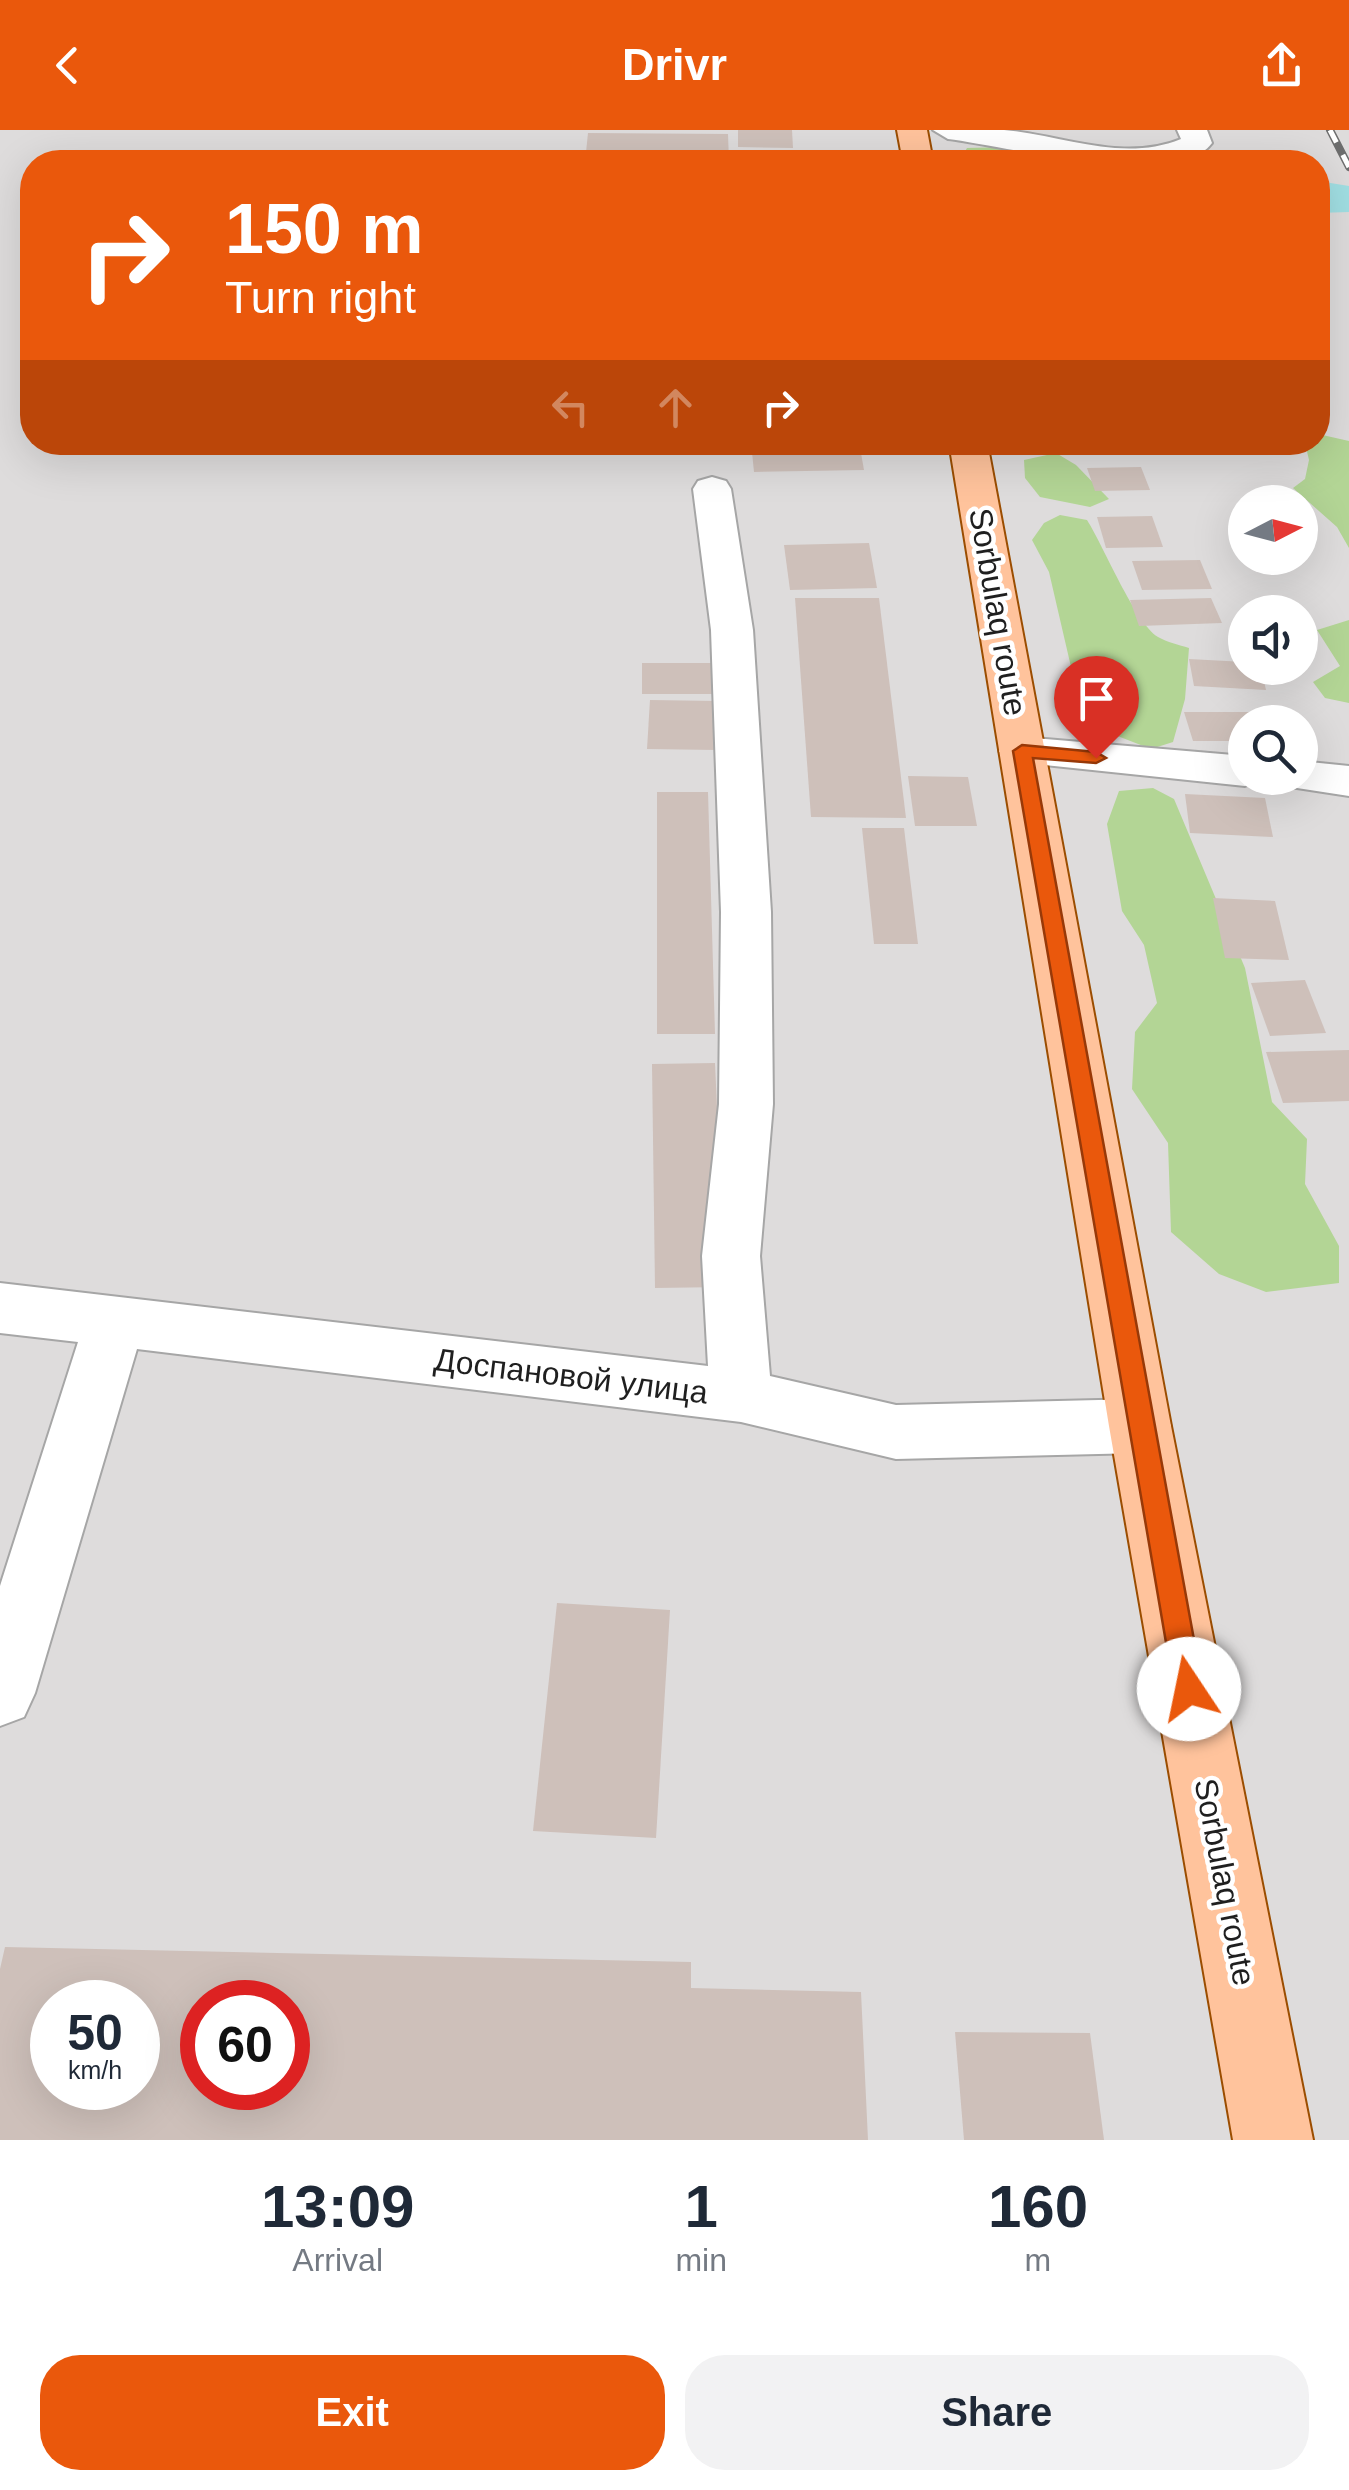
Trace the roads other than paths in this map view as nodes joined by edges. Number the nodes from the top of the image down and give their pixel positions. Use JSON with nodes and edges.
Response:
{"nodes":[{"id":1,"x":948,"y":130,"type":"edge"},
{"id":2,"x":1192,"y":130,"type":"edge"},
{"id":3,"x":1058,"y":150,"type":"edge"},
{"id":4,"x":1186,"y":150,"type":"edge"},
{"id":5,"x":970,"y":455,"type":"edge"},
{"id":6,"x":712,"y":489,"type":"dead end"},
{"id":7,"x":1022,"y":751,"type":"junction"},
{"id":8,"x":1228,"y":769,"type":"edge"},
{"id":9,"x":1318,"y":778,"type":"edge"},
{"id":10,"x":1349,"y":781,"type":"edge"},
{"id":11,"x":0,"y":1308,"type":"edge"},
{"id":12,"x":114,"y":1321,"type":"junction"},
{"id":13,"x":741,"y":1396,"type":"junction"},
{"id":14,"x":1140,"y":1426,"type":"junction"},
{"id":15,"x":0,"y":1693,"type":"edge"},
{"id":16,"x":1273,"y":2140,"type":"edge"}],
"edges":[{"from":1,"to":3,"type":"street"},
{"from":2,"to":4,"type":"street"},
{"from":5,"to":7,"type":"main road","name":"Sorbulaq route"},
{"from":6,"to":13,"type":"street"},
{"from":7,"to":8,"type":"street"},
{"from":7,"to":14,"type":"main road","name":"Sorbulaq route"},
{"from":9,"to":10,"type":"street"},
{"from":11,"to":12,"type":"street","name":"Доспановой улица"},
{"from":12,"to":13,"type":"street","name":"Доспановой улица"},
{"from":12,"to":15,"type":"street"},
{"from":13,"to":14,"type":"street","name":"Доспановой улица"},
{"from":14,"to":16,"type":"main road","name":"Sorbulaq route"}]}
